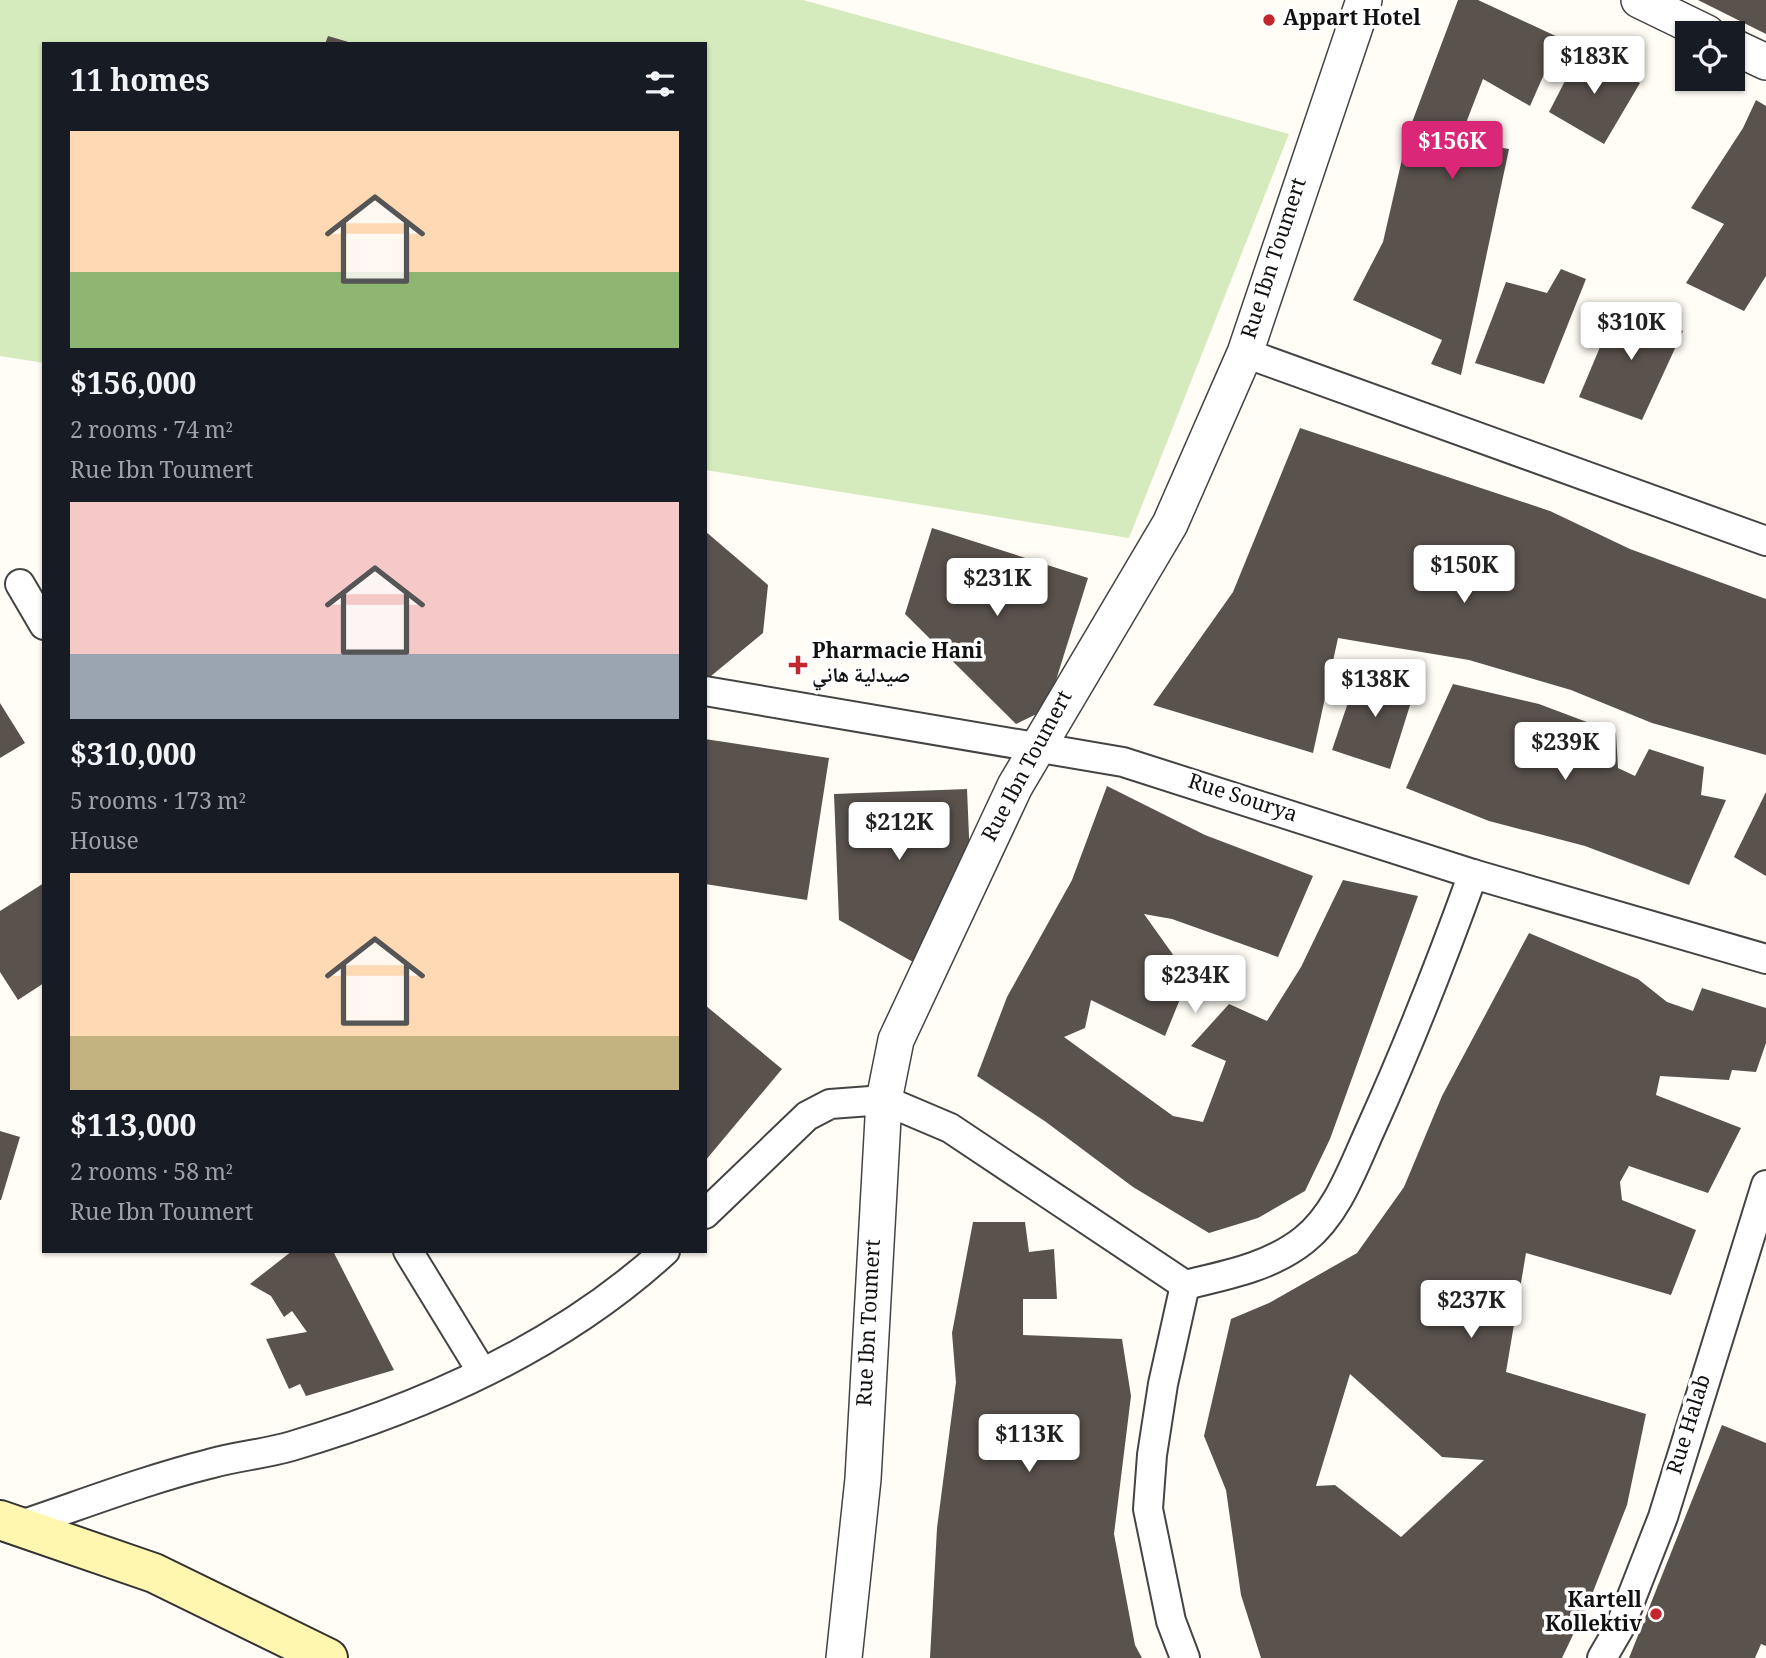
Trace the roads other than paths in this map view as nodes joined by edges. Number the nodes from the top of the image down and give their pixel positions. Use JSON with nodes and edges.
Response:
{"nodes":[{"id":1,"x":1364,"y":0,"type":"edge"},
{"id":2,"x":1639,"y":0,"type":"edge"},
{"id":3,"x":1682,"y":21,"type":"edge"},
{"id":4,"x":1745,"y":52,"type":"edge"},
{"id":5,"x":1766,"y":62,"type":"edge"},
{"id":6,"x":1245,"y":353,"type":"junction"},
{"id":7,"x":1766,"y":541,"type":"edge"},
{"id":8,"x":21,"y":584,"type":"edge"},
{"id":9,"x":42,"y":621,"type":"edge"},
{"id":10,"x":707,"y":691,"type":"edge"},
{"id":11,"x":1037,"y":746,"type":"junction"},
{"id":12,"x":1473,"y":874,"type":"junction"},
{"id":13,"x":1766,"y":959,"type":"edge"},
{"id":14,"x":884,"y":1100,"type":"junction"},
{"id":15,"x":1766,"y":1185,"type":"edge"},
{"id":16,"x":707,"y":1212,"type":"edge"},
{"id":17,"x":409,"y":1253,"type":"edge"},
{"id":18,"x":663,"y":1253,"type":"edge"},
{"id":19,"x":1185,"y":1285,"type":"junction"},
{"id":20,"x":482,"y":1372,"type":"junction"},
{"id":21,"x":9,"y":1523,"type":"edge"},
{"id":22,"x":328,"y":1658,"type":"edge"},
{"id":23,"x":844,"y":1658,"type":"edge"},
{"id":24,"x":1185,"y":1658,"type":"edge"},
{"id":25,"x":1602,"y":1658,"type":"edge"}],
"edges":[{"from":1,"to":6,"type":"street","name":"Rue Ibn Toumert"},
{"from":2,"to":3,"type":"street"},
{"from":4,"to":5,"type":"street"},
{"from":6,"to":7,"type":"street"},
{"from":6,"to":11,"type":"street","name":"Rue Ibn Toumert"},
{"from":8,"to":9,"type":"street"},
{"from":10,"to":11,"type":"street","name":"Rue Sourya"},
{"from":11,"to":12,"type":"street","name":"Rue Sourya"},
{"from":11,"to":14,"type":"street","name":"Rue Ibn Toumert"},
{"from":12,"to":13,"type":"street","name":"Rue Sourya"},
{"from":12,"to":19,"type":"street"},
{"from":14,"to":16,"type":"street"},
{"from":14,"to":19,"type":"street"},
{"from":14,"to":23,"type":"street","name":"Rue Ibn Toumert"},
{"from":15,"to":25,"type":"street","name":"Rue Halab"},
{"from":17,"to":20,"type":"street"},
{"from":18,"to":20,"type":"street"},
{"from":19,"to":24,"type":"street"},
{"from":20,"to":21,"type":"street"},
{"from":21,"to":22,"type":"main road"}]}
